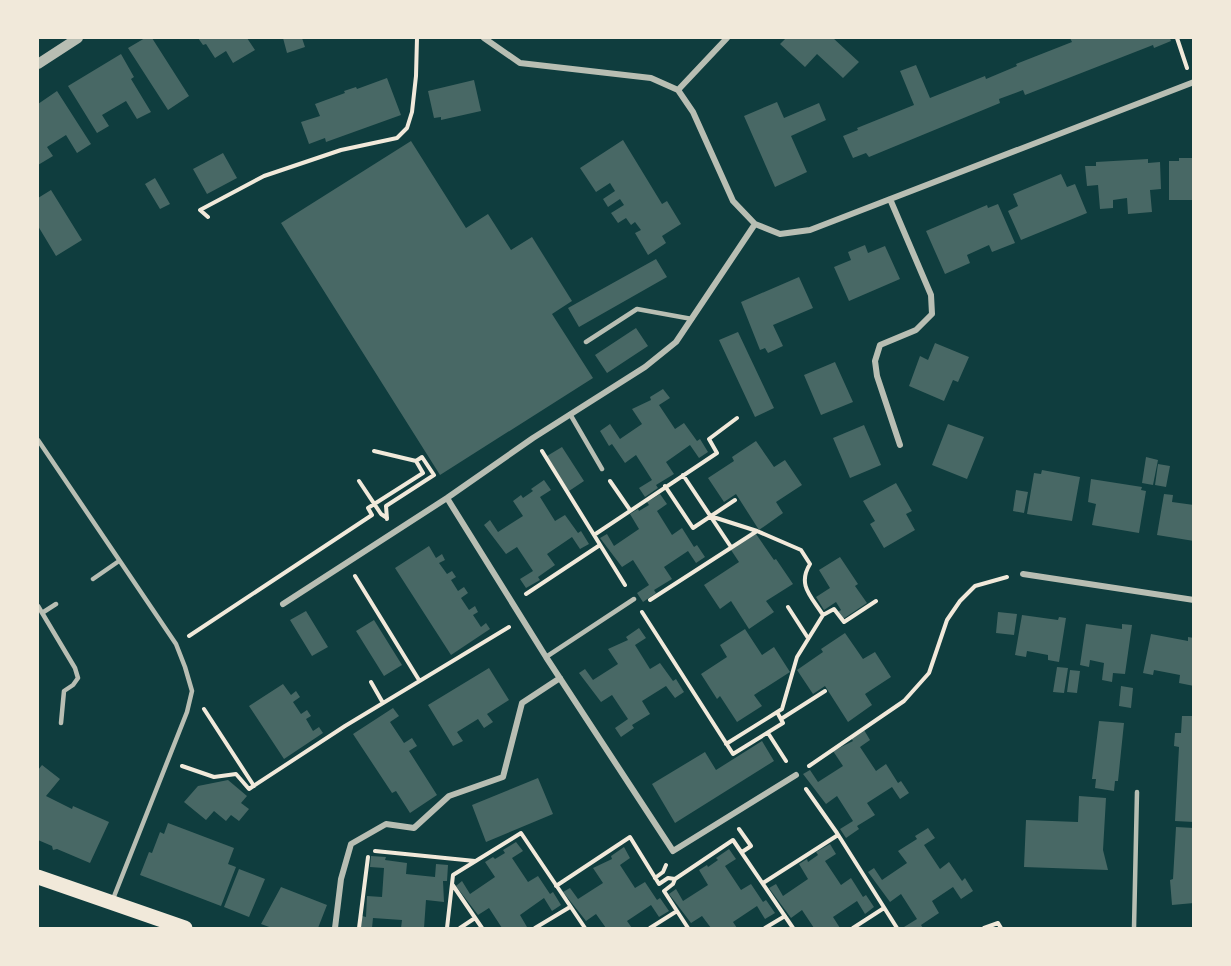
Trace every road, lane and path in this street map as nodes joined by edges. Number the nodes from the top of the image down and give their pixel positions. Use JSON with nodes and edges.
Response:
{"nodes":[{"id":1,"x":78,"y":38,"type":"edge"},
{"id":2,"x":417,"y":38,"type":"edge"},
{"id":3,"x":484,"y":38,"type":"edge"},
{"id":4,"x":727,"y":38,"type":"edge"},
{"id":5,"x":1177,"y":38,"type":"edge"},
{"id":6,"x":38,"y":64,"type":"edge"},
{"id":7,"x":1193,"y":82,"type":"edge"},
{"id":8,"x":678,"y":90,"type":"junction"},
{"id":9,"x":890,"y":199,"type":"junction"},
{"id":10,"x":208,"y":217,"type":"dead end"},
{"id":11,"x":755,"y":224,"type":"junction"},
{"id":12,"x":692,"y":319,"type":"junction"},
{"id":13,"x":586,"y":342,"type":"dead end"},
{"id":14,"x":570,"y":414,"type":"junction"},
{"id":15,"x":737,"y":418,"type":"dead end"},
{"id":16,"x":533,"y":438,"type":"junction"},
{"id":17,"x":38,"y":440,"type":"edge"},
{"id":18,"x":900,"y":444,"type":"dead end"},
{"id":19,"x":374,"y":451,"type":"dead end"},
{"id":20,"x":416,"y":461,"type":"junction"},
{"id":21,"x":602,"y":470,"type":"joint"},
{"id":22,"x":683,"y":475,"type":"junction"},
{"id":23,"x":359,"y":481,"type":"dead end"},
{"id":24,"x":665,"y":486,"type":"junction"},
{"id":25,"x":447,"y":498,"type":"junction"},
{"id":26,"x":735,"y":500,"type":"dead end"},
{"id":27,"x":374,"y":504,"type":"junction"},
{"id":28,"x":386,"y":506,"type":"dead end"},
{"id":29,"x":630,"y":510,"type":"junction"},
{"id":30,"x":381,"y":514,"type":"dead end"},
{"id":31,"x":710,"y":516,"type":"junction"},
{"id":32,"x":757,"y":531,"type":"junction"},
{"id":33,"x":594,"y":535,"type":"junction"},
{"id":34,"x":600,"y":545,"type":"junction"},
{"id":35,"x":731,"y":547,"type":"junction"},
{"id":36,"x":119,"y":561,"type":"junction"},
{"id":37,"x":346,"y":563,"type":"junction"},
{"id":38,"x":1023,"y":574,"type":"joint"},
{"id":39,"x":93,"y":579,"type":"dead end"},
{"id":40,"x":634,"y":599,"type":"junction"},
{"id":41,"x":1194,"y":600,"type":"edge"},
{"id":42,"x":876,"y":601,"type":"dead end"},
{"id":43,"x":512,"y":603,"type":"junction"},
{"id":44,"x":56,"y":604,"type":"dead end"},
{"id":45,"x":283,"y":604,"type":"dead end"},
{"id":46,"x":38,"y":606,"type":"edge"},
{"id":47,"x":788,"y":607,"type":"dead end"},
{"id":48,"x":639,"y":608,"type":"junction"},
{"id":49,"x":42,"y":613,"type":"junction"},
{"id":50,"x":822,"y":615,"type":"junction"},
{"id":51,"x":522,"y":619,"type":"junction"},
{"id":52,"x":808,"y":638,"type":"junction"},
{"id":53,"x":176,"y":644,"type":"junction"},
{"id":54,"x":546,"y":657,"type":"junction"},
{"id":55,"x":560,"y":678,"type":"junction"},
{"id":56,"x":419,"y":680,"type":"junction"},
{"id":57,"x":371,"y":682,"type":"dead end"},
{"id":58,"x":192,"y":691,"type":"junction"},
{"id":59,"x":825,"y":691,"type":"dead end"},
{"id":60,"x":383,"y":703,"type":"junction"},
{"id":61,"x":777,"y":712,"type":"junction"},
{"id":62,"x":781,"y":719,"type":"junction"},
{"id":63,"x":61,"y":723,"type":"dead end"},
{"id":64,"x":768,"y":733,"type":"junction"},
{"id":65,"x":726,"y":744,"type":"junction"},
{"id":66,"x":168,"y":760,"type":"junction"},
{"id":67,"x":796,"y":774,"type":"junction"},
{"id":68,"x":254,"y":786,"type":"junction"},
{"id":69,"x":1137,"y":792,"type":"dead end"},
{"id":70,"x":730,"y":816,"type":"junction"},
{"id":71,"x":838,"y":835,"type":"dead end"},
{"id":72,"x":742,"y":852,"type":"junction"},
{"id":73,"x":476,"y":861,"type":"junction"},
{"id":74,"x":38,"y":877,"type":"edge"},
{"id":75,"x":675,"y":879,"type":"junction"},
{"id":76,"x":762,"y":883,"type":"junction"},
{"id":77,"x":452,"y":884,"type":"junction"},
{"id":78,"x":556,"y":886,"type":"junction"},
{"id":79,"x":111,"y":904,"type":"junction"},
{"id":80,"x":570,"y":907,"type":"junction"},
{"id":81,"x":884,"y":908,"type":"dead end"},
{"id":82,"x":677,"y":911,"type":"junction"},
{"id":83,"x":785,"y":916,"type":"junction"},
{"id":84,"x":475,"y":918,"type":"junction"},
{"id":85,"x":185,"y":928,"type":"edge"},
{"id":86,"x":335,"y":928,"type":"edge"},
{"id":87,"x":359,"y":928,"type":"edge"},
{"id":88,"x":447,"y":928,"type":"edge"},
{"id":89,"x":460,"y":928,"type":"edge"},
{"id":90,"x":482,"y":928,"type":"edge"},
{"id":91,"x":536,"y":928,"type":"edge"},
{"id":92,"x":585,"y":928,"type":"edge"},
{"id":93,"x":650,"y":928,"type":"edge"},
{"id":94,"x":688,"y":928,"type":"edge"},
{"id":95,"x":765,"y":928,"type":"edge"},
{"id":96,"x":793,"y":928,"type":"edge"},
{"id":97,"x":853,"y":928,"type":"edge"},
{"id":98,"x":897,"y":928,"type":"edge"},
{"id":99,"x":984,"y":928,"type":"edge"},
{"id":100,"x":1001,"y":928,"type":"edge"},
{"id":101,"x":1134,"y":928,"type":"edge"}],
"edges":[{"from":1,"to":6,"type":"street"},
{"from":2,"to":10,"type":"path"},
{"from":3,"to":8,"type":"street"},
{"from":4,"to":8,"type":"street"},
{"from":5,"to":7,"type":"path"},
{"from":7,"to":9,"type":"street"},
{"from":8,"to":11,"type":"street"},
{"from":9,"to":11,"type":"street"},
{"from":9,"to":18,"type":"street"},
{"from":11,"to":12,"type":"street"},
{"from":12,"to":13,"type":"lane"},
{"from":12,"to":14,"type":"street"},
{"from":14,"to":16,"type":"street"},
{"from":14,"to":21,"type":"lane"},
{"from":15,"to":22,"type":"path"},
{"from":16,"to":25,"type":"street"},
{"from":16,"to":33,"type":"path"},
{"from":17,"to":36,"type":"lane"},
{"from":19,"to":20,"type":"path"},
{"from":20,"to":27,"type":"path"},
{"from":20,"to":28,"type":"path"},
{"from":21,"to":29,"type":"path"},
{"from":22,"to":24,"type":"path"},
{"from":22,"to":31,"type":"path"},
{"from":23,"to":27,"type":"path"},
{"from":24,"to":29,"type":"path"},
{"from":24,"to":31,"type":"path"},
{"from":25,"to":37,"type":"street"},
{"from":25,"to":43,"type":"street"},
{"from":26,"to":31,"type":"path"},
{"from":27,"to":30,"type":"path"},
{"from":27,"to":53,"type":"path"},
{"from":29,"to":33,"type":"path"},
{"from":31,"to":32,"type":"path"},
{"from":31,"to":35,"type":"path"},
{"from":32,"to":35,"type":"path"},
{"from":32,"to":50,"type":"path"},
{"from":33,"to":34,"type":"path"},
{"from":34,"to":40,"type":"path"},
{"from":34,"to":43,"type":"path"},
{"from":35,"to":48,"type":"path"},
{"from":36,"to":39,"type":"lane"},
{"from":36,"to":53,"type":"lane"},
{"from":37,"to":45,"type":"street"},
{"from":37,"to":56,"type":"path"},
{"from":38,"to":41,"type":"street"},
{"from":38,"to":67,"type":"path"},
{"from":40,"to":48,"type":"path"},
{"from":40,"to":54,"type":"lane"},
{"from":42,"to":50,"type":"path"},
{"from":43,"to":51,"type":"street"},
{"from":44,"to":49,"type":"lane"},
{"from":46,"to":49,"type":"lane"},
{"from":47,"to":52,"type":"path"},
{"from":48,"to":65,"type":"path"},
{"from":49,"to":63,"type":"lane"},
{"from":50,"to":52,"type":"path"},
{"from":51,"to":54,"type":"street"},
{"from":51,"to":56,"type":"path"},
{"from":52,"to":61,"type":"path"},
{"from":53,"to":58,"type":"lane"},
{"from":54,"to":55,"type":"street"},
{"from":55,"to":70,"type":"street"},
{"from":55,"to":86,"type":"street"},
{"from":56,"to":60,"type":"path"},
{"from":57,"to":60,"type":"path"},
{"from":58,"to":66,"type":"lane"},
{"from":58,"to":68,"type":"path"},
{"from":59,"to":62,"type":"path"},
{"from":60,"to":68,"type":"path"},
{"from":61,"to":62,"type":"path"},
{"from":61,"to":65,"type":"path"},
{"from":62,"to":64,"type":"path"},
{"from":64,"to":65,"type":"path"},
{"from":64,"to":67,"type":"path"},
{"from":66,"to":68,"type":"path"},
{"from":66,"to":79,"type":"lane"},
{"from":67,"to":70,"type":"street"},
{"from":67,"to":98,"type":"path"},
{"from":69,"to":101,"type":"lane"},
{"from":70,"to":72,"type":"path"},
{"from":71,"to":76,"type":"path"},
{"from":72,"to":75,"type":"path"},
{"from":72,"to":76,"type":"path"},
{"from":73,"to":77,"type":"path"},
{"from":73,"to":78,"type":"path"},
{"from":73,"to":87,"type":"path"},
{"from":74,"to":79,"type":"main road"},
{"from":75,"to":78,"type":"path"},
{"from":75,"to":82,"type":"path"},
{"from":76,"to":83,"type":"path"},
{"from":77,"to":84,"type":"path"},
{"from":77,"to":88,"type":"path"},
{"from":78,"to":80,"type":"path"},
{"from":79,"to":85,"type":"main road"},
{"from":80,"to":91,"type":"path"},
{"from":80,"to":92,"type":"path"},
{"from":81,"to":97,"type":"path"},
{"from":82,"to":93,"type":"path"},
{"from":82,"to":94,"type":"path"},
{"from":83,"to":95,"type":"path"},
{"from":83,"to":96,"type":"path"},
{"from":84,"to":89,"type":"path"},
{"from":84,"to":90,"type":"path"},
{"from":99,"to":100,"type":"path"}]}
